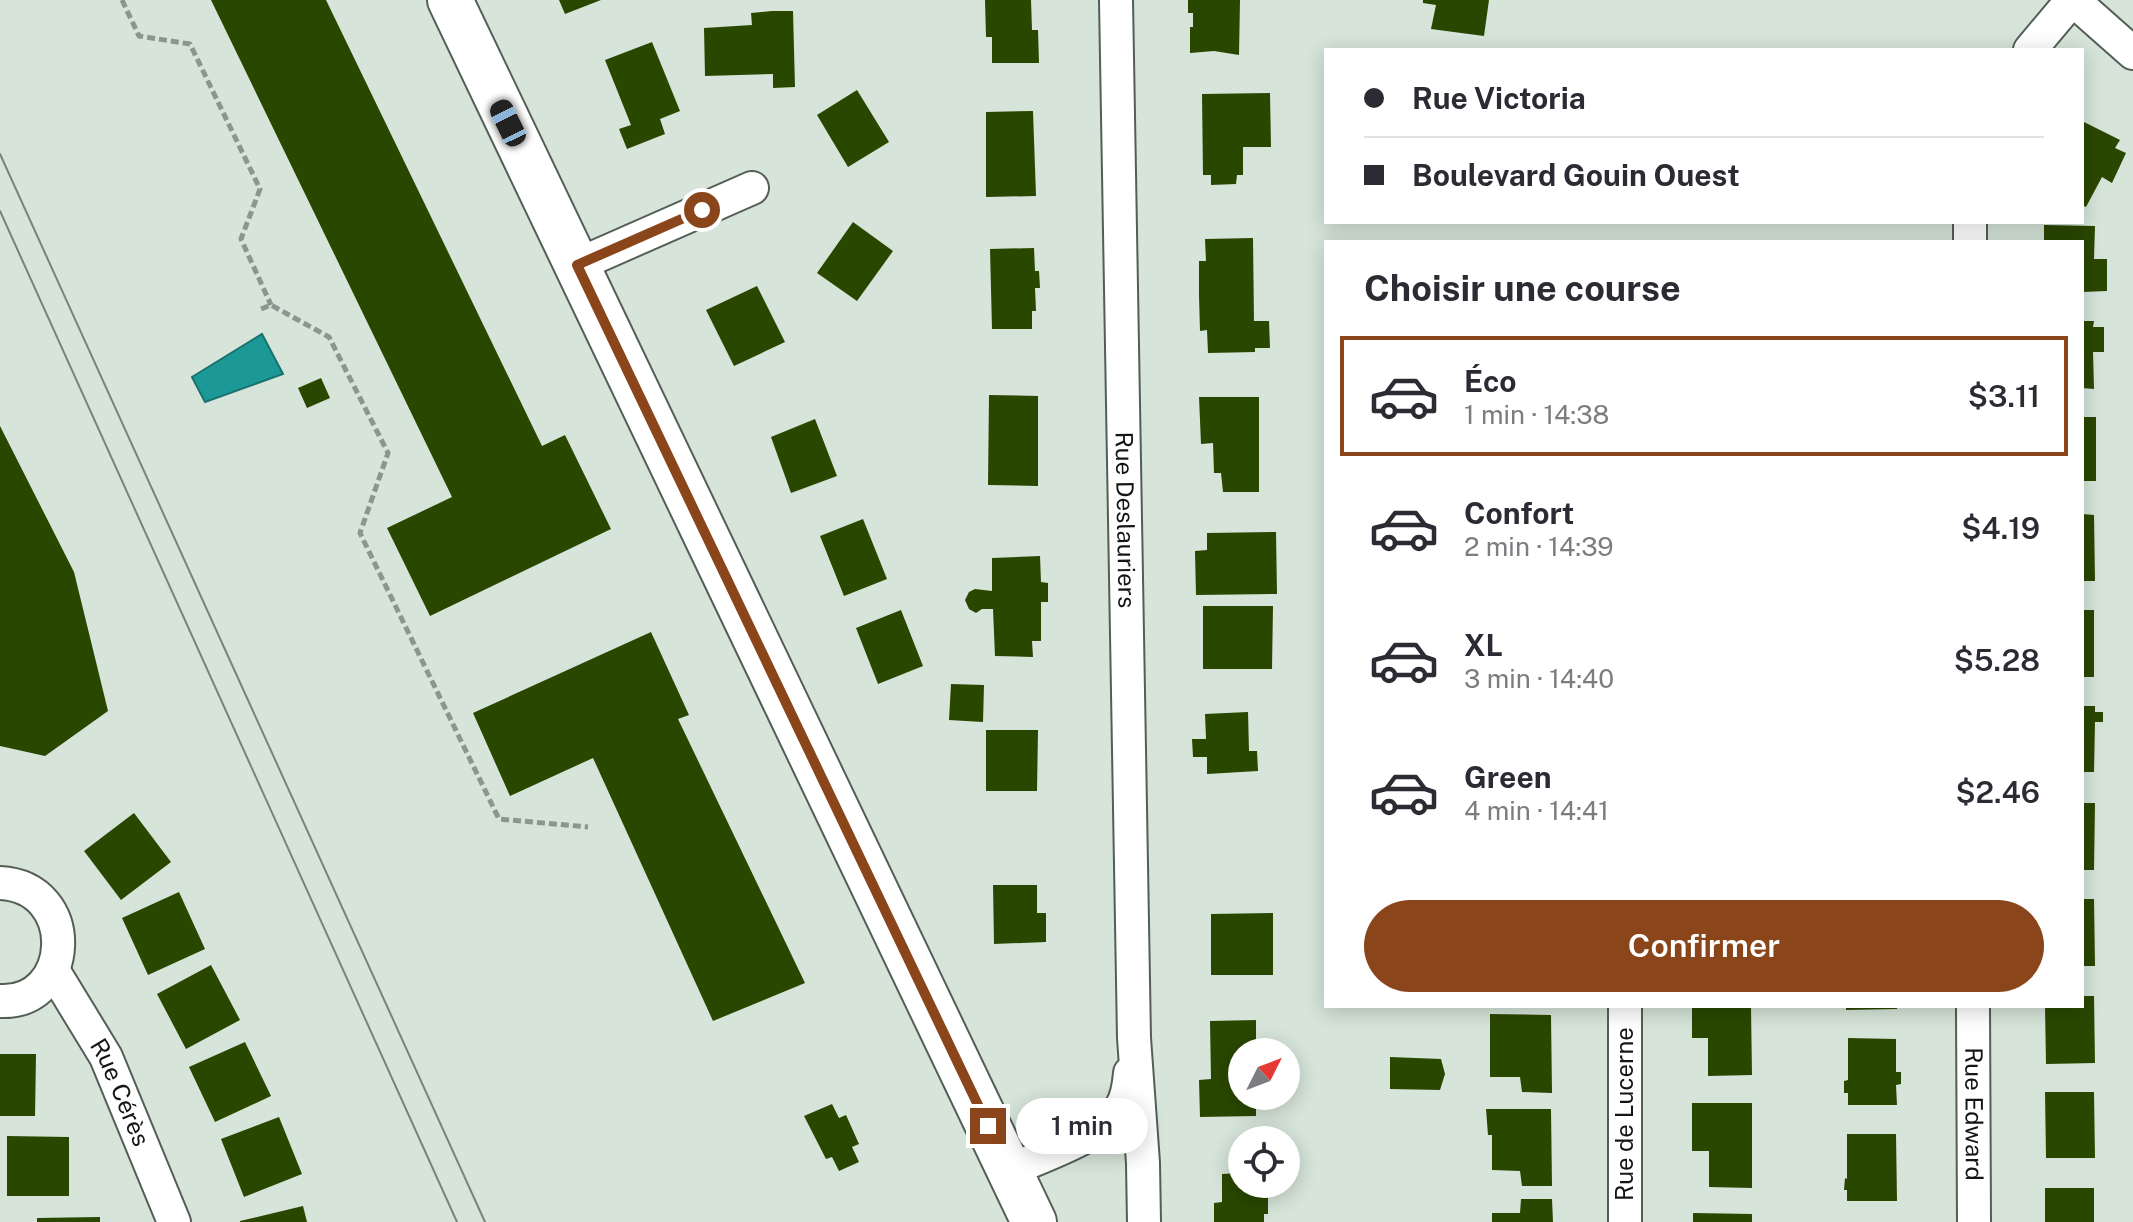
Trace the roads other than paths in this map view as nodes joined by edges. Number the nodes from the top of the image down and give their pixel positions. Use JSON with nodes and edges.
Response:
{"nodes":[{"id":1,"x":450,"y":0,"type":"edge"},
{"id":2,"x":1116,"y":0,"type":"edge"},
{"id":3,"x":2073,"y":0,"type":"edge"},
{"id":4,"x":2032,"y":48,"type":"edge"},
{"id":5,"x":2133,"y":53,"type":"edge"},
{"id":6,"x":752,"y":188,"type":"dead end"},
{"id":7,"x":577,"y":265,"type":"junction"},
{"id":8,"x":0,"y":883,"type":"edge"},
{"id":9,"x":53,"y":970,"type":"junction"},
{"id":10,"x":0,"y":1001,"type":"edge"},
{"id":11,"x":1625,"y":1008,"type":"edge"},
{"id":12,"x":1973,"y":1008,"type":"edge"},
{"id":13,"x":1134,"y":1038,"type":"junction"},
{"id":14,"x":1010,"y":1170,"type":"junction"},
{"id":15,"x":174,"y":1222,"type":"edge"},
{"id":16,"x":1034,"y":1222,"type":"edge"},
{"id":17,"x":1144,"y":1222,"type":"edge"},
{"id":18,"x":1625,"y":1222,"type":"edge"},
{"id":19,"x":1974,"y":1222,"type":"edge"}],
"edges":[{"from":1,"to":7,"type":"main road"},
{"from":2,"to":13,"type":"street","name":"Rue Deslauriers"},
{"from":3,"to":4,"type":"street"},
{"from":3,"to":5,"type":"street"},
{"from":6,"to":7,"type":"street"},
{"from":7,"to":14,"type":"main road"},
{"from":8,"to":9,"type":"street"},
{"from":9,"to":10,"type":"street"},
{"from":9,"to":15,"type":"street","name":"Rue Cérès"},
{"from":11,"to":18,"type":"street","name":"Rue de Lucerne"},
{"from":12,"to":19,"type":"street","name":"Rue Edward"},
{"from":13,"to":14,"type":"street","name":"Rue Deslauriers"},
{"from":13,"to":17,"type":"street","name":"Rue Deslauriers"},
{"from":14,"to":16,"type":"main road"}]}
